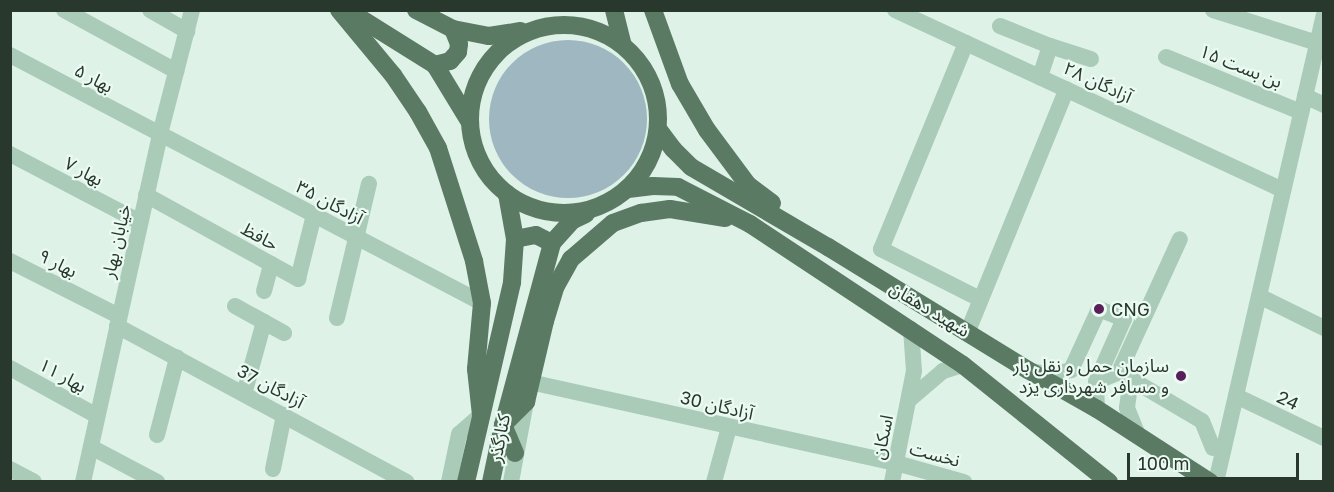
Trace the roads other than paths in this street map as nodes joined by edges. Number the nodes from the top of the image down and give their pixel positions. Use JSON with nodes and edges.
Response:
{"nodes":[{"id":1,"x":64,"y":10,"type":"edge"},
{"id":2,"x":150,"y":10,"type":"edge"},
{"id":3,"x":192,"y":10,"type":"edge"},
{"id":4,"x":339,"y":10,"type":"edge"},
{"id":5,"x":347,"y":10,"type":"edge"},
{"id":6,"x":416,"y":10,"type":"edge"},
{"id":7,"x":614,"y":10,"type":"edge"},
{"id":8,"x":653,"y":10,"type":"edge"},
{"id":9,"x":895,"y":10,"type":"edge"},
{"id":10,"x":1213,"y":10,"type":"edge"},
{"id":11,"x":1323,"y":15,"type":"edge"},
{"id":12,"x":546,"y":22,"type":"edge"},
{"id":13,"x":1000,"y":26,"type":"dead end"},
{"id":14,"x":453,"y":29,"type":"junction"},
{"id":15,"x":187,"y":30,"type":"junction"},
{"id":16,"x":966,"y":43,"type":"junction"},
{"id":17,"x":623,"y":45,"type":"junction"},
{"id":18,"x":1050,"y":46,"type":"junction"},
{"id":19,"x":1318,"y":54,"type":"edge"},
{"id":20,"x":10,"y":55,"type":"edge"},
{"id":21,"x":1166,"y":57,"type":"dead end"},
{"id":22,"x":1091,"y":59,"type":"dead end"},
{"id":23,"x":435,"y":65,"type":"junction"},
{"id":24,"x":176,"y":71,"type":"junction"},
{"id":25,"x":1040,"y":77,"type":"junction"},
{"id":26,"x":1067,"y":89,"type":"junction"},
{"id":27,"x":1303,"y":104,"type":"junction"},
{"id":28,"x":1323,"y":105,"type":"edge"},
{"id":29,"x":469,"y":121,"type":"junction"},
{"id":30,"x":658,"y":129,"type":"junction"},
{"id":31,"x":160,"y":134,"type":"junction"},
{"id":32,"x":10,"y":154,"type":"edge"},
{"id":33,"x":691,"y":167,"type":"junction"},
{"id":34,"x":369,"y":184,"type":"dead end"},
{"id":35,"x":678,"y":187,"type":"junction"},
{"id":36,"x":628,"y":189,"type":"junction"},
{"id":37,"x":1283,"y":190,"type":"junction"},
{"id":38,"x":507,"y":194,"type":"junction"},
{"id":39,"x":146,"y":195,"type":"junction"},
{"id":40,"x":605,"y":205,"type":"junction"},
{"id":41,"x":314,"y":215,"type":"junction"},
{"id":42,"x":140,"y":222,"type":"junction"},
{"id":43,"x":750,"y":224,"type":"junction"},
{"id":44,"x":357,"y":238,"type":"junction"},
{"id":45,"x":515,"y":239,"type":"junction"},
{"id":46,"x":1180,"y":239,"type":"dead end"},
{"id":47,"x":552,"y":243,"type":"junction"},
{"id":48,"x":828,"y":247,"type":"junction"},
{"id":49,"x":10,"y":261,"type":"edge"},
{"id":50,"x":271,"y":264,"type":"junction"},
{"id":51,"x":264,"y":291,"type":"dead end"},
{"id":52,"x":1259,"y":296,"type":"junction"},
{"id":53,"x":980,"y":299,"type":"junction"},
{"id":54,"x":482,"y":303,"type":"junction"},
{"id":55,"x":235,"y":306,"type":"dead end"},
{"id":56,"x":337,"y":318,"type":"dead end"},
{"id":57,"x":118,"y":321,"type":"junction"},
{"id":58,"x":264,"y":322,"type":"junction"},
{"id":59,"x":1323,"y":328,"type":"edge"},
{"id":60,"x":911,"y":329,"type":"junction"},
{"id":61,"x":968,"y":332,"type":"junction"},
{"id":62,"x":284,"y":333,"type":"dead end"},
{"id":63,"x":177,"y":358,"type":"junction"},
{"id":64,"x":963,"y":365,"type":"junction"},
{"id":65,"x":10,"y":368,"type":"edge"},
{"id":66,"x":1028,"y":370,"type":"junction"},
{"id":67,"x":1125,"y":376,"type":"junction"},
{"id":68,"x":530,"y":382,"type":"junction"},
{"id":69,"x":1096,"y":382,"type":"junction"},
{"id":70,"x":244,"y":394,"type":"junction"},
{"id":71,"x":1236,"y":396,"type":"junction"},
{"id":72,"x":909,"y":400,"type":"junction"},
{"id":73,"x":526,"y":402,"type":"junction"},
{"id":74,"x":1097,"y":409,"type":"junction"},
{"id":75,"x":284,"y":415,"type":"junction"},
{"id":76,"x":481,"y":415,"type":"junction"},
{"id":77,"x":98,"y":416,"type":"junction"},
{"id":78,"x":503,"y":425,"type":"junction"},
{"id":79,"x":729,"y":427,"type":"junction"},
{"id":80,"x":1137,"y":433,"type":"junction"},
{"id":81,"x":157,"y":435,"type":"dead end"},
{"id":82,"x":1323,"y":438,"type":"edge"},
{"id":83,"x":91,"y":447,"type":"junction"},
{"id":84,"x":1214,"y":448,"type":"dead end"},
{"id":85,"x":515,"y":453,"type":"junction"},
{"id":86,"x":896,"y":464,"type":"junction"},
{"id":87,"x":10,"y":468,"type":"edge"},
{"id":88,"x":273,"y":469,"type":"dead end"},
{"id":89,"x":1102,"y":479,"type":"edge"},
{"id":90,"x":34,"y":482,"type":"edge"},
{"id":91,"x":83,"y":482,"type":"edge"},
{"id":92,"x":157,"y":482,"type":"edge"},
{"id":93,"x":407,"y":482,"type":"edge"},
{"id":94,"x":448,"y":482,"type":"edge"},
{"id":95,"x":466,"y":482,"type":"edge"},
{"id":96,"x":491,"y":482,"type":"edge"},
{"id":97,"x":511,"y":482,"type":"edge"},
{"id":98,"x":714,"y":482,"type":"edge"},
{"id":99,"x":892,"y":482,"type":"edge"},
{"id":100,"x":964,"y":482,"type":"edge"},
{"id":101,"x":1210,"y":482,"type":"edge"},
{"id":102,"x":1216,"y":482,"type":"edge"}],
"edges":[{"from":1,"to":24,"type":"street"},
{"from":2,"to":15,"type":"street"},
{"from":3,"to":15,"type":"street","name":"خیابان بهار"},
{"from":4,"to":54,"type":"main road"},
{"from":5,"to":23,"type":"main road"},
{"from":6,"to":14,"type":"main road"},
{"from":7,"to":17,"type":"main road"},
{"from":8,"to":48,"type":"main road"},
{"from":9,"to":16,"type":"street","name":"۲۸ آزادگان"},
{"from":10,"to":19,"type":"street"},
{"from":11,"to":19,"type":"street"},
{"from":12,"to":14,"type":"main road"},
{"from":12,"to":17,"type":"main road"},
{"from":12,"to":29,"type":"main road"},
{"from":13,"to":18,"type":"street"},
{"from":14,"to":23,"type":"main road"},
{"from":15,"to":24,"type":"street","name":"خیابان بهار"},
{"from":16,"to":25,"type":"street","name":"۲۸ آزادگان"},
{"from":16,"to":53,"type":"street"},
{"from":17,"to":30,"type":"main road"},
{"from":18,"to":22,"type":"street"},
{"from":18,"to":25,"type":"street"},
{"from":19,"to":27,"type":"street"},
{"from":20,"to":31,"type":"street","name":"بهار ۵"},
{"from":21,"to":27,"type":"street","name":"بن بست ۱۵"},
{"from":23,"to":29,"type":"main road"},
{"from":24,"to":31,"type":"street","name":"خیابان بهار"},
{"from":25,"to":26,"type":"street","name":"۲۸ آزادگان"},
{"from":26,"to":37,"type":"street","name":"۲۸ آزادگان"},
{"from":26,"to":53,"type":"street"},
{"from":27,"to":28,"type":"street","name":"بن بست ۱۵"},
{"from":27,"to":37,"type":"street"},
{"from":29,"to":38,"type":"main road"},
{"from":30,"to":33,"type":"main road","name":"شهید دهقان"},
{"from":30,"to":36,"type":"main road"},
{"from":31,"to":39,"type":"street","name":"خیابان بهار"},
{"from":31,"to":41,"type":"street","name":"آزادگان ۳۵"},
{"from":32,"to":42,"type":"street","name":"بهار ۷"},
{"from":33,"to":35,"type":"main road"},
{"from":33,"to":48,"type":"main road","name":"شهید دهقان"},
{"from":34,"to":44,"type":"street"},
{"from":35,"to":36,"type":"main road","name":"شهید دهقان"},
{"from":35,"to":43,"type":"main road","name":"شهید دهقان"},
{"from":36,"to":40,"type":"main road"},
{"from":37,"to":52,"type":"street"},
{"from":38,"to":40,"type":"main road"},
{"from":38,"to":45,"type":"main road"},
{"from":39,"to":42,"type":"street","name":"خیابان بهار"},
{"from":39,"to":50,"type":"street","name":"حافظ"},
{"from":40,"to":47,"type":"main road"},
{"from":41,"to":44,"type":"street","name":"آزادگان ۳۵"},
{"from":41,"to":50,"type":"street","name":"حافظ"},
{"from":42,"to":57,"type":"street","name":"خیابان بهار"},
{"from":43,"to":60,"type":"main road","name":"شهید دهقان"},
{"from":43,"to":68,"type":"main road"},
{"from":44,"to":54,"type":"street","name":"آزادگان ۳۵"},
{"from":44,"to":56,"type":"street"},
{"from":45,"to":47,"type":"main road"},
{"from":45,"to":76,"type":"main road"},
{"from":46,"to":67,"type":"street"},
{"from":47,"to":78,"type":"main road"},
{"from":48,"to":61,"type":"main road","name":"شهید دهقان"},
{"from":49,"to":57,"type":"street","name":"بهار ۹"},
{"from":50,"to":51,"type":"street"},
{"from":52,"to":59,"type":"street"},
{"from":52,"to":71,"type":"street"},
{"from":53,"to":61,"type":"street"},
{"from":54,"to":76,"type":"main road"},
{"from":55,"to":58,"type":"street"},
{"from":57,"to":63,"type":"street","name":"آزادگان 37"},
{"from":57,"to":77,"type":"street","name":"خیابان بهار"},
{"from":58,"to":62,"type":"street"},
{"from":58,"to":70,"type":"street"},
{"from":60,"to":64,"type":"main road","name":"شهید دهقان"},
{"from":60,"to":72,"type":"street","name":"اسکان"},
{"from":61,"to":66,"type":"main road","name":"شهید دهقان"},
{"from":63,"to":70,"type":"street","name":"آزادگان 37"},
{"from":63,"to":81,"type":"street"},
{"from":64,"to":72,"type":"street"},
{"from":64,"to":89,"type":"main road","name":"شهید دهقان"},
{"from":65,"to":77,"type":"street","name":"بهار ۱۱"},
{"from":66,"to":69,"type":"street"},
{"from":66,"to":74,"type":"main road","name":"شهید دهقان"},
{"from":67,"to":69,"type":"street"},
{"from":67,"to":80,"type":"street"},
{"from":67,"to":84,"type":"street"},
{"from":68,"to":73,"type":"main road"},
{"from":68,"to":79,"type":"street","name":"آزادگان 30"},
{"from":69,"to":74,"type":"street"},
{"from":70,"to":75,"type":"street","name":"آزادگان 37"},
{"from":71,"to":82,"type":"street","name":"24"},
{"from":71,"to":102,"type":"street"},
{"from":72,"to":86,"type":"street","name":"اسکان"},
{"from":73,"to":78,"type":"main road"},
{"from":73,"to":85,"type":"street","name":"کنارگذر"},
{"from":74,"to":80,"type":"main road","name":"شهید دهقان"},
{"from":75,"to":88,"type":"street"},
{"from":75,"to":93,"type":"street","name":"آزادگان 37"},
{"from":76,"to":94,"type":"street","name":"کنارگذر"},
{"from":76,"to":95,"type":"main road"},
{"from":77,"to":83,"type":"street","name":"خیابان بهار"},
{"from":78,"to":85,"type":"main road"},
{"from":78,"to":96,"type":"main road"},
{"from":79,"to":86,"type":"street","name":"آزادگان 30"},
{"from":79,"to":98,"type":"street"},
{"from":80,"to":101,"type":"main road","name":"شهید دهقان"},
{"from":83,"to":91,"type":"street","name":"خیابان بهار"},
{"from":83,"to":92,"type":"street"},
{"from":85,"to":97,"type":"street","name":"کنارگذر"},
{"from":86,"to":99,"type":"street","name":"اسکان"},
{"from":86,"to":100,"type":"street","name":"نخست"},
{"from":87,"to":90,"type":"street"}]}
